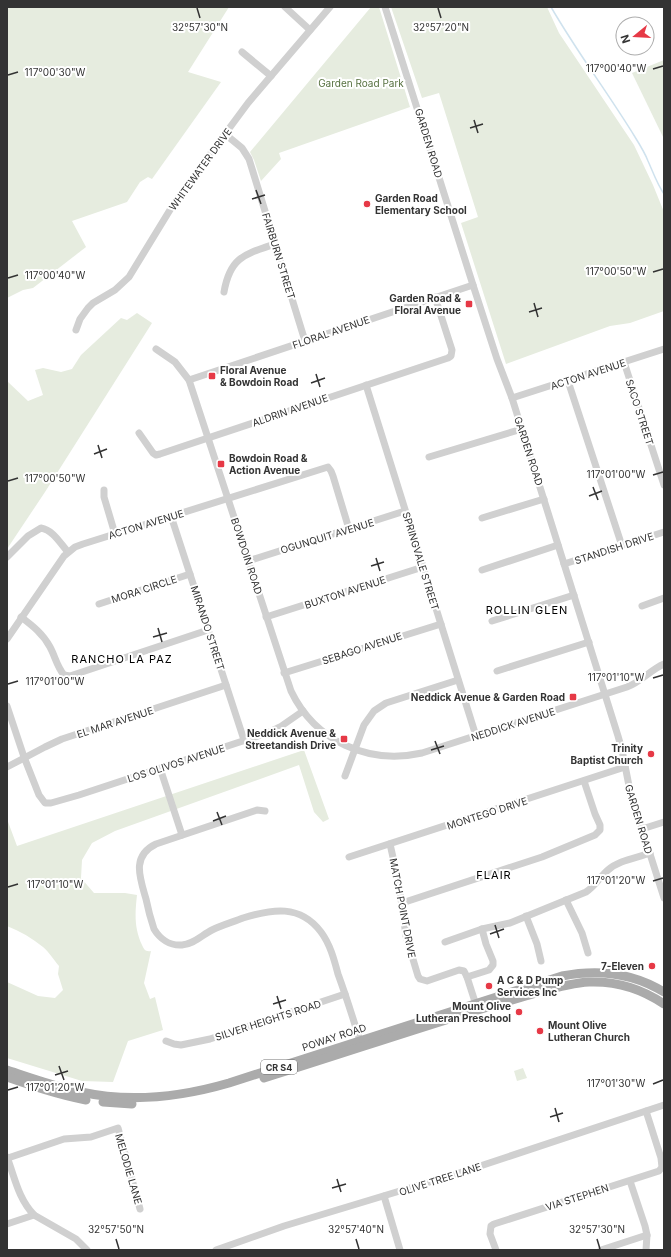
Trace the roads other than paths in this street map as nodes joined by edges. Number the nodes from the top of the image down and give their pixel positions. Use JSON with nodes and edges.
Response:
{"nodes":[{"id":1,"x":285,"y":7,"type":"edge"},
{"id":2,"x":330,"y":7,"type":"edge"},
{"id":3,"x":385,"y":7,"type":"edge"},
{"id":4,"x":310,"y":30,"type":"junction"},
{"id":5,"x":242,"y":52,"type":"dead end"},
{"id":6,"x":271,"y":76,"type":"junction"},
{"id":7,"x":225,"y":134,"type":"junction"},
{"id":8,"x":275,"y":244,"type":"junction"},
{"id":9,"x":473,"y":285,"type":"junction"},
{"id":10,"x":224,"y":292,"type":"dead end"},
{"id":11,"x":436,"y":297,"type":"junction"},
{"id":12,"x":76,"y":330,"type":"dead end"},
{"id":13,"x":305,"y":341,"type":"junction"},
{"id":14,"x":156,"y":349,"type":"dead end"},
{"id":15,"x":664,"y":349,"type":"edge"},
{"id":16,"x":624,"y":362,"type":"junction"},
{"id":17,"x":189,"y":380,"type":"junction"},
{"id":18,"x":568,"y":380,"type":"junction"},
{"id":19,"x":366,"y":385,"type":"junction"},
{"id":20,"x":512,"y":398,"type":"junction"},
{"id":21,"x":522,"y":429,"type":"junction"},
{"id":22,"x":139,"y":433,"type":"dead end"},
{"id":23,"x":208,"y":438,"type":"junction"},
{"id":24,"x":430,"y":457,"type":"dead end"},
{"id":25,"x":664,"y":485,"type":"edge"},
{"id":26,"x":104,"y":490,"type":"dead end"},
{"id":27,"x":228,"y":498,"type":"junction"},
{"id":28,"x":544,"y":499,"type":"junction"},
{"id":29,"x":405,"y":511,"type":"junction"},
{"id":30,"x":171,"y":516,"type":"junction"},
{"id":31,"x":482,"y":518,"type":"dead end"},
{"id":32,"x":349,"y":529,"type":"junction"},
{"id":33,"x":664,"y":532,"type":"edge"},
{"id":34,"x":115,"y":534,"type":"junction"},
{"id":35,"x":558,"y":545,"type":"junction"},
{"id":36,"x":622,"y":546,"type":"junction"},
{"id":37,"x":68,"y":552,"type":"junction"},
{"id":38,"x":7,"y":557,"type":"edge"},
{"id":39,"x":248,"y":561,"type":"junction"},
{"id":40,"x":564,"y":564,"type":"junction"},
{"id":41,"x":423,"y":567,"type":"junction"},
{"id":42,"x":482,"y":570,"type":"dead end"},
{"id":43,"x":190,"y":574,"type":"junction"},
{"id":44,"x":574,"y":595,"type":"junction"},
{"id":45,"x":664,"y":598,"type":"edge"},
{"id":46,"x":98,"y":604,"type":"dead end"},
{"id":47,"x":642,"y":606,"type":"dead end"},
{"id":48,"x":21,"y":617,"type":"junction"},
{"id":49,"x":266,"y":617,"type":"junction"},
{"id":50,"x":492,"y":621,"type":"dead end"},
{"id":51,"x":441,"y":624,"type":"junction"},
{"id":52,"x":208,"y":630,"type":"junction"},
{"id":53,"x":7,"y":639,"type":"edge"},
{"id":54,"x":589,"y":642,"type":"junction"},
{"id":55,"x":664,"y":664,"type":"edge"},
{"id":56,"x":497,"y":671,"type":"dead end"},
{"id":57,"x":284,"y":673,"type":"junction"},
{"id":58,"x":458,"y":680,"type":"junction"},
{"id":59,"x":226,"y":685,"type":"junction"},
{"id":60,"x":606,"y":695,"type":"junction"},
{"id":61,"x":7,"y":706,"type":"edge"},
{"id":62,"x":302,"y":711,"type":"junction"},
{"id":63,"x":476,"y":736,"type":"junction"},
{"id":64,"x":244,"y":740,"type":"junction"},
{"id":65,"x":356,"y":749,"type":"junction"},
{"id":66,"x":24,"y":757,"type":"junction"},
{"id":67,"x":7,"y":767,"type":"edge"},
{"id":68,"x":160,"y":768,"type":"junction"},
{"id":69,"x":625,"y":768,"type":"junction"},
{"id":70,"x":345,"y":776,"type":"dead end"},
{"id":71,"x":584,"y":781,"type":"junction"},
{"id":72,"x":265,"y":811,"type":"dead end"},
{"id":73,"x":664,"y":822,"type":"edge"},
{"id":74,"x":642,"y":828,"type":"junction"},
{"id":75,"x":182,"y":835,"type":"junction"},
{"id":76,"x":390,"y":844,"type":"junction"},
{"id":77,"x":650,"y":853,"type":"junction"},
{"id":78,"x":349,"y":858,"type":"dead end"},
{"id":79,"x":662,"y":886,"type":"edge"},
{"id":80,"x":664,"y":898,"type":"edge"},
{"id":81,"x":566,"y":900,"type":"junction"},
{"id":82,"x":402,"y":903,"type":"junction"},
{"id":83,"x":526,"y":916,"type":"junction"},
{"id":84,"x":482,"y":929,"type":"junction"},
{"id":85,"x":445,"y":942,"type":"dead end"},
{"id":86,"x":588,"y":953,"type":"dead end"},
{"id":87,"x":541,"y":961,"type":"dead end"},
{"id":88,"x":467,"y":977,"type":"junction"},
{"id":89,"x":664,"y":992,"type":"edge"},
{"id":90,"x":345,"y":994,"type":"junction"},
{"id":91,"x":664,"y":1004,"type":"edge"},
{"id":92,"x":476,"y":1007,"type":"junction"},
{"id":93,"x":166,"y":1041,"type":"dead end"},
{"id":94,"x":361,"y":1044,"type":"junction"},
{"id":95,"x":7,"y":1070,"type":"edge"},
{"id":96,"x":7,"y":1077,"type":"edge"},
{"id":97,"x":664,"y":1105,"type":"edge"},
{"id":98,"x":646,"y":1111,"type":"junction"},
{"id":99,"x":7,"y":1158,"type":"edge"},
{"id":100,"x":630,"y":1181,"type":"junction"},
{"id":101,"x":384,"y":1196,"type":"junction"},
{"id":102,"x":140,"y":1209,"type":"dead end"},
{"id":103,"x":34,"y":1215,"type":"junction"},
{"id":104,"x":7,"y":1224,"type":"edge"},
{"id":105,"x":647,"y":1235,"type":"junction"},
{"id":106,"x":87,"y":1250,"type":"edge"},
{"id":107,"x":216,"y":1250,"type":"edge"},
{"id":108,"x":400,"y":1250,"type":"edge"},
{"id":109,"x":496,"y":1250,"type":"edge"},
{"id":110,"x":602,"y":1250,"type":"edge"},
{"id":111,"x":646,"y":1250,"type":"edge"}],
"edges":[{"from":1,"to":4,"type":"street"},
{"from":2,"to":4,"type":"street","name":"WHITEWATER DRIVE"},
{"from":3,"to":9,"type":"street","name":"GARDEN ROAD"},
{"from":4,"to":6,"type":"street","name":"WHITEWATER DRIVE"},
{"from":5,"to":6,"type":"street"},
{"from":6,"to":7,"type":"street","name":"WHITEWATER DRIVE"},
{"from":7,"to":8,"type":"street","name":"FAIRBURN STREET"},
{"from":7,"to":12,"type":"street","name":"WHITEWATER DRIVE"},
{"from":8,"to":10,"type":"street"},
{"from":8,"to":13,"type":"street","name":"FAIRBURN STREET"},
{"from":9,"to":11,"type":"street","name":"FLORAL AVENUE"},
{"from":9,"to":20,"type":"street","name":"GARDEN ROAD"},
{"from":11,"to":13,"type":"street","name":"FLORAL AVENUE"},
{"from":11,"to":19,"type":"street","name":"ALDRIN AVENUE"},
{"from":13,"to":17,"type":"street","name":"FLORAL AVENUE"},
{"from":14,"to":17,"type":"street","name":"BOWDOIN ROAD"},
{"from":15,"to":16,"type":"street","name":"ACTON AVENUE"},
{"from":16,"to":18,"type":"street","name":"ACTON AVENUE"},
{"from":16,"to":25,"type":"street","name":"SACO STREET"},
{"from":17,"to":23,"type":"street","name":"BOWDOIN ROAD"},
{"from":18,"to":20,"type":"street","name":"ACTON AVENUE"},
{"from":18,"to":36,"type":"street"},
{"from":19,"to":23,"type":"street","name":"ALDRIN AVENUE"},
{"from":19,"to":29,"type":"street","name":"SPRINGVALE STREET"},
{"from":20,"to":21,"type":"street","name":"GARDEN ROAD"},
{"from":21,"to":24,"type":"street"},
{"from":21,"to":28,"type":"street","name":"GARDEN ROAD"},
{"from":22,"to":23,"type":"street","name":"ALDRIN AVENUE"},
{"from":23,"to":27,"type":"street","name":"BOWDOIN ROAD"},
{"from":26,"to":34,"type":"street"},
{"from":27,"to":30,"type":"street","name":"ACTON AVENUE"},
{"from":27,"to":32,"type":"street","name":"ACTON AVENUE"},
{"from":27,"to":39,"type":"street","name":"BOWDOIN ROAD"},
{"from":28,"to":31,"type":"street"},
{"from":28,"to":35,"type":"street","name":"GARDEN ROAD"},
{"from":29,"to":32,"type":"street","name":"OGUNQUIT AVENUE"},
{"from":29,"to":41,"type":"street","name":"SPRINGVALE STREET"},
{"from":30,"to":34,"type":"street","name":"ACTON AVENUE"},
{"from":30,"to":43,"type":"street","name":"MIRANDO STREET"},
{"from":32,"to":39,"type":"street","name":"OGUNQUIT AVENUE"},
{"from":33,"to":36,"type":"street","name":"STANDISH DRIVE"},
{"from":34,"to":37,"type":"street","name":"ACTON AVENUE"},
{"from":35,"to":40,"type":"street","name":"GARDEN ROAD"},
{"from":35,"to":42,"type":"street"},
{"from":36,"to":40,"type":"street","name":"STANDISH DRIVE"},
{"from":37,"to":38,"type":"street"},
{"from":37,"to":48,"type":"street","name":"ACTON AVENUE"},
{"from":39,"to":49,"type":"street","name":"BOWDOIN ROAD"},
{"from":40,"to":44,"type":"street","name":"GARDEN ROAD"},
{"from":41,"to":49,"type":"street","name":"BUXTON AVENUE"},
{"from":41,"to":51,"type":"street","name":"SPRINGVALE STREET"},
{"from":43,"to":46,"type":"street","name":"MORA CIRCLE"},
{"from":43,"to":52,"type":"street","name":"MIRANDO STREET"},
{"from":44,"to":50,"type":"street"},
{"from":44,"to":54,"type":"street","name":"GARDEN ROAD"},
{"from":45,"to":47,"type":"street"},
{"from":48,"to":52,"type":"street"},
{"from":48,"to":53,"type":"street","name":"ACTON AVENUE"},
{"from":49,"to":57,"type":"street","name":"BOWDOIN ROAD"},
{"from":51,"to":57,"type":"street","name":"SEBAGO AVENUE"},
{"from":51,"to":58,"type":"street","name":"SPRINGVALE STREET"},
{"from":52,"to":59,"type":"street","name":"MIRANDO STREET"},
{"from":54,"to":56,"type":"street"},
{"from":54,"to":60,"type":"street","name":"GARDEN ROAD"},
{"from":55,"to":60,"type":"street","name":"NEDDICK AVENUE"},
{"from":57,"to":62,"type":"street","name":"BOWDOIN ROAD"},
{"from":58,"to":63,"type":"street","name":"SPRINGVALE STREET"},
{"from":58,"to":65,"type":"street"},
{"from":59,"to":64,"type":"street","name":"MIRANDO STREET"},
{"from":59,"to":66,"type":"street","name":"EL MAR AVENUE"},
{"from":60,"to":63,"type":"street","name":"NEDDICK AVENUE"},
{"from":60,"to":69,"type":"street","name":"GARDEN ROAD"},
{"from":61,"to":66,"type":"street"},
{"from":62,"to":64,"type":"street","name":"LOS OLIVOS AVENUE"},
{"from":62,"to":65,"type":"street","name":"BOWDOIN ROAD"},
{"from":63,"to":65,"type":"street","name":"NEDDICK AVENUE"},
{"from":64,"to":68,"type":"street","name":"LOS OLIVOS AVENUE"},
{"from":65,"to":70,"type":"street"},
{"from":66,"to":67,"type":"street","name":"EL MAR AVENUE"},
{"from":66,"to":68,"type":"street","name":"LOS OLIVOS AVENUE"},
{"from":68,"to":75,"type":"street"},
{"from":69,"to":71,"type":"street","name":"MONTEGO DRIVE"},
{"from":69,"to":74,"type":"street","name":"GARDEN ROAD"},
{"from":71,"to":76,"type":"street","name":"MONTEGO DRIVE"},
{"from":71,"to":82,"type":"street"},
{"from":72,"to":75,"type":"street"},
{"from":73,"to":74,"type":"street"},
{"from":74,"to":77,"type":"street","name":"GARDEN ROAD"},
{"from":75,"to":90,"type":"street"},
{"from":76,"to":78,"type":"street","name":"MONTEGO DRIVE"},
{"from":76,"to":82,"type":"street","name":"MATCH POINT DRIVE"},
{"from":77,"to":79,"type":"street","name":"GARDEN ROAD"},
{"from":77,"to":81,"type":"street"},
{"from":79,"to":80,"type":"street","name":"GARDEN ROAD"},
{"from":81,"to":83,"type":"street"},
{"from":81,"to":86,"type":"street"},
{"from":82,"to":88,"type":"street","name":"MATCH POINT DRIVE"},
{"from":83,"to":84,"type":"street"},
{"from":83,"to":87,"type":"street"},
{"from":84,"to":85,"type":"street"},
{"from":84,"to":88,"type":"street"},
{"from":88,"to":92,"type":"street"},
{"from":89,"to":92,"type":"main road","name":"POWAY ROAD","number":"CR S4"},
{"from":90,"to":93,"type":"street","name":"SILVER HEIGHTS ROAD"},
{"from":90,"to":94,"type":"street"},
{"from":91,"to":92,"type":"main road","name":"POWAY ROAD","number":"CR S4"},
{"from":92,"to":94,"type":"main road","name":"POWAY ROAD","number":"CR S4"},
{"from":94,"to":95,"type":"main road","name":"POWAY ROAD","number":"CR S4"},
{"from":94,"to":96,"type":"main road","name":"POWAY ROAD","number":"CR S4"},
{"from":97,"to":98,"type":"street","name":"OLIVE TREE LANE"},
{"from":98,"to":100,"type":"street","name":"VIA STEPHEN"},
{"from":98,"to":101,"type":"street","name":"OLIVE TREE LANE"},
{"from":99,"to":102,"type":"street","name":"MELODIE LANE"},
{"from":99,"to":103,"type":"street"},
{"from":100,"to":105,"type":"street"},
{"from":100,"to":109,"type":"street","name":"VIA STEPHEN"},
{"from":101,"to":107,"type":"street","name":"OLIVE TREE LANE"},
{"from":101,"to":108,"type":"street"},
{"from":103,"to":104,"type":"street"},
{"from":103,"to":106,"type":"street"},
{"from":105,"to":110,"type":"street"},
{"from":105,"to":111,"type":"street"}]}
